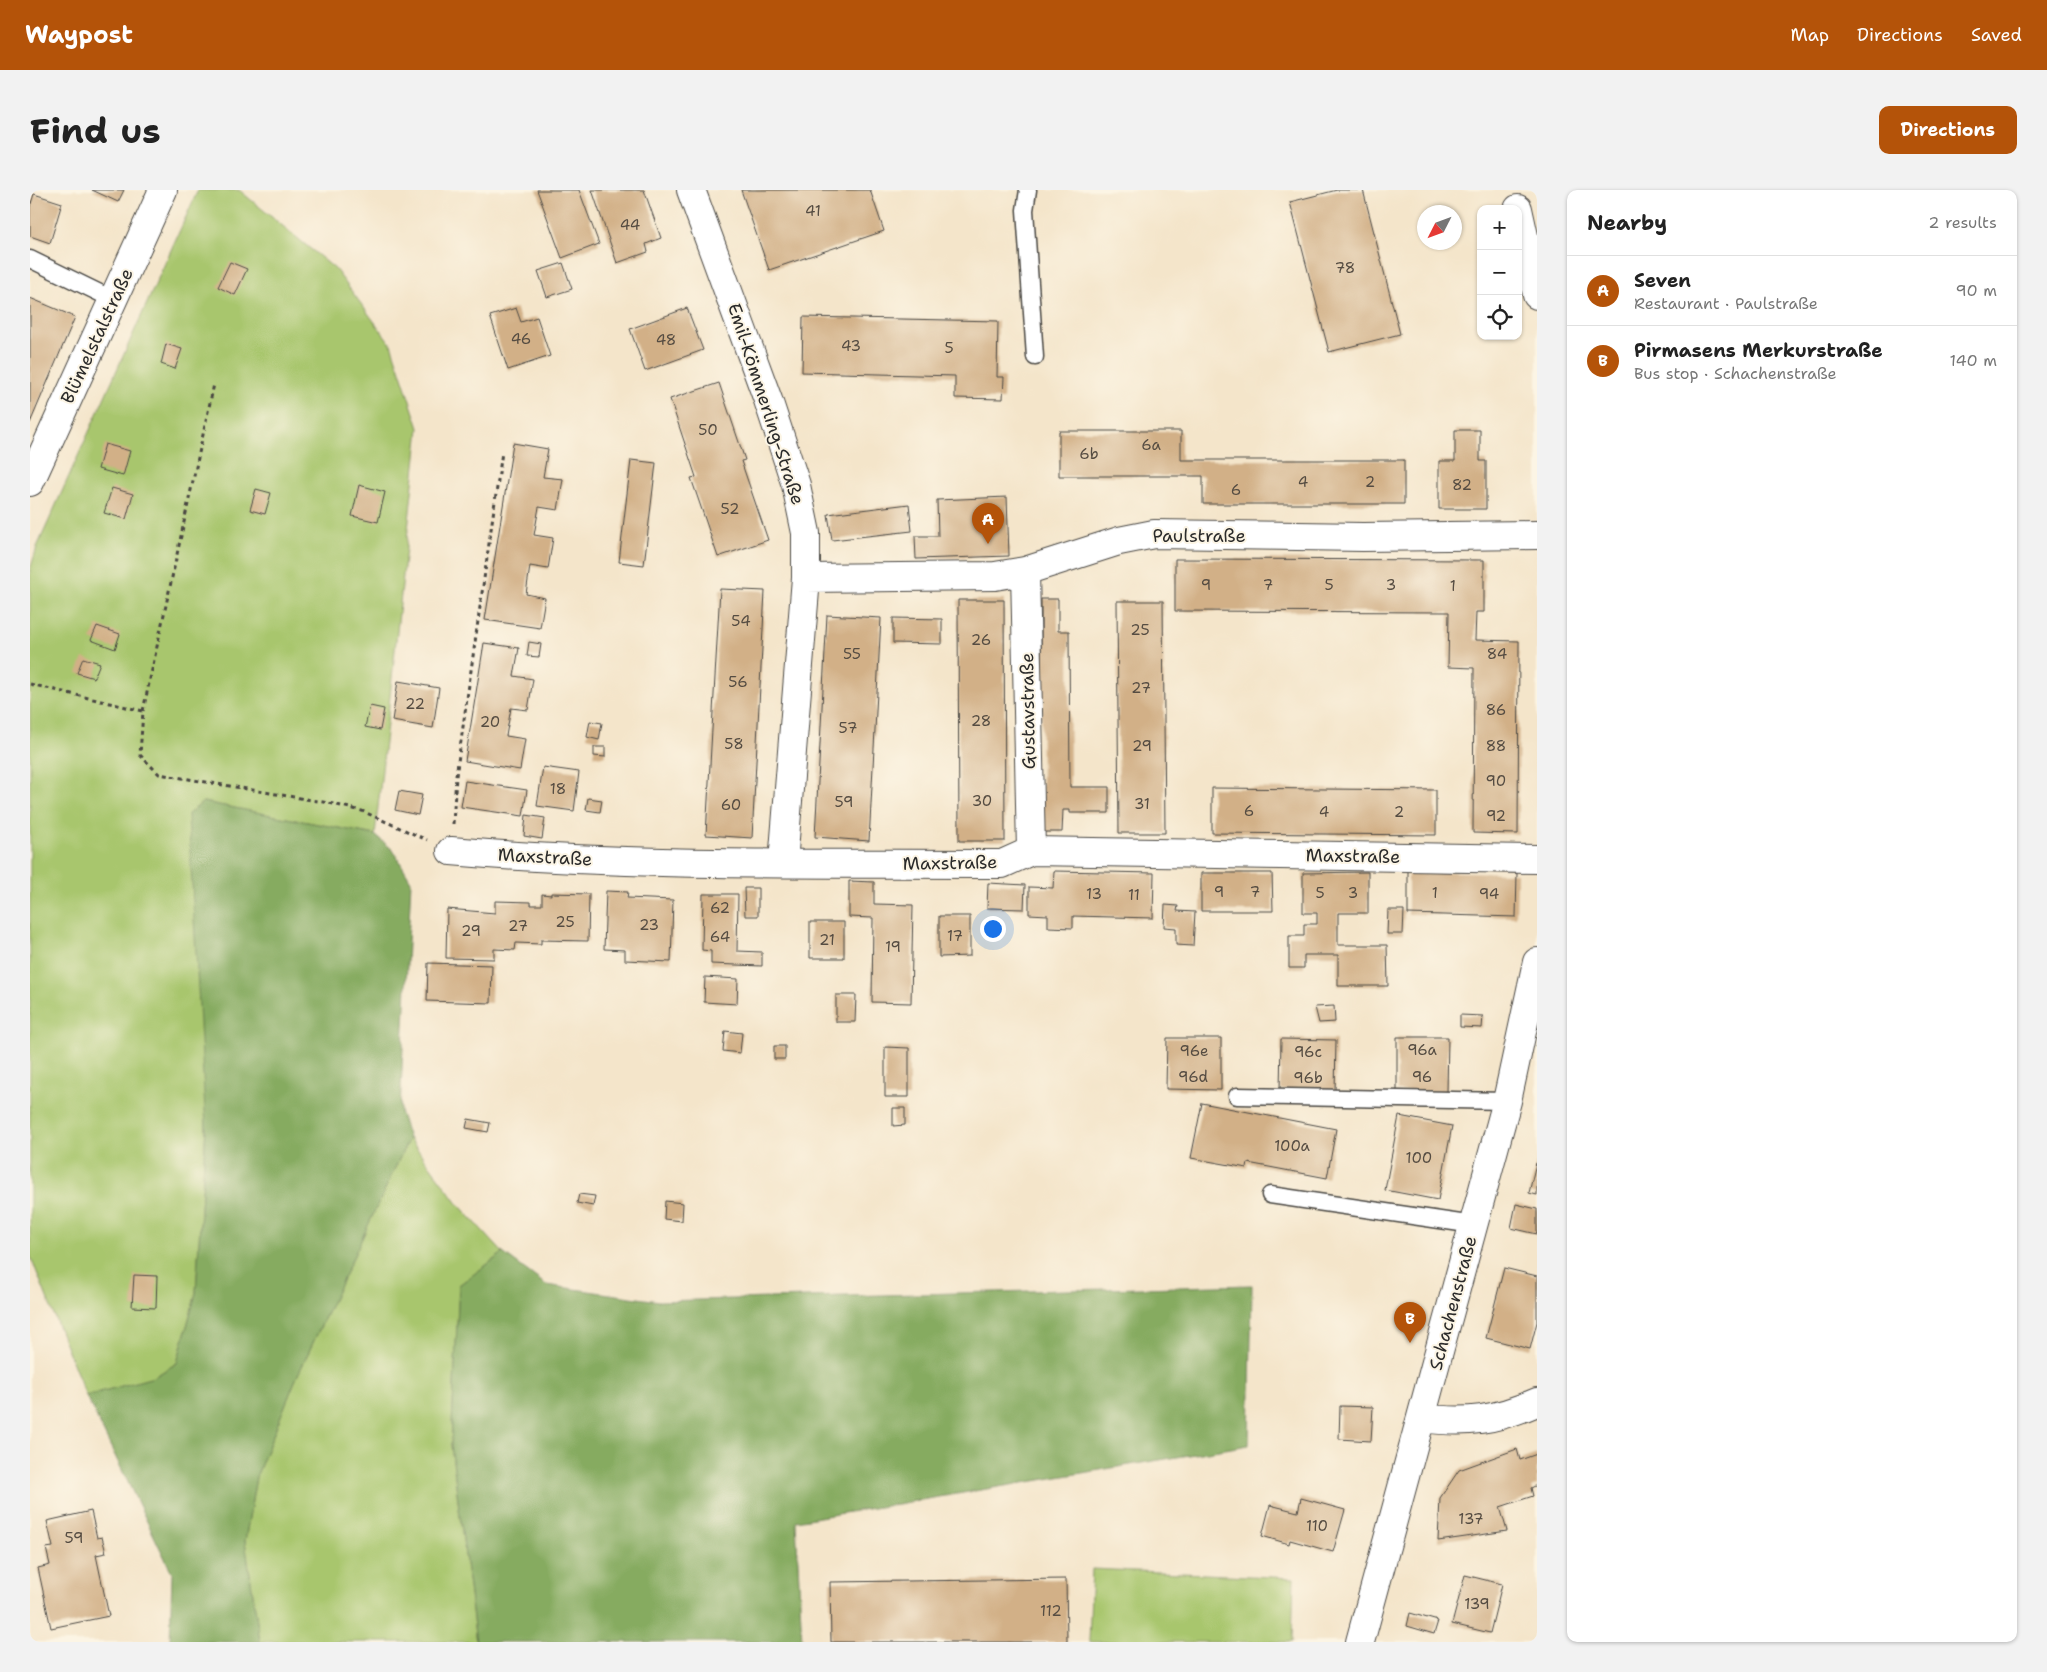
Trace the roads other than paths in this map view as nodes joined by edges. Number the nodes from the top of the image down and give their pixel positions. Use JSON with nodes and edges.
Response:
{"nodes":[{"id":1,"x":163,"y":190,"type":"edge"},
{"id":2,"x":691,"y":190,"type":"edge"},
{"id":3,"x":1028,"y":190,"type":"edge"},
{"id":4,"x":1513,"y":190,"type":"edge"},
{"id":5,"x":1517,"y":205,"type":"edge"},
{"id":6,"x":1522,"y":227,"type":"edge"},
{"id":7,"x":30,"y":259,"type":"edge"},
{"id":8,"x":1537,"y":296,"type":"edge"},
{"id":9,"x":114,"y":300,"type":"junction"},
{"id":10,"x":1034,"y":357,"type":"dead end"},
{"id":11,"x":30,"y":482,"type":"edge"},
{"id":12,"x":1537,"y":535,"type":"edge"},
{"id":13,"x":1025,"y":571,"type":"junction"},
{"id":14,"x":806,"y":578,"type":"junction"},
{"id":15,"x":451,"y":851,"type":"road end"},
{"id":16,"x":1031,"y":851,"type":"junction"},
{"id":17,"x":1537,"y":859,"type":"edge"},
{"id":18,"x":783,"y":863,"type":"junction"},
{"id":19,"x":1537,"y":962,"type":"edge"},
{"id":20,"x":1236,"y":1096,"type":"dead end"},
{"id":21,"x":1507,"y":1101,"type":"junction"},
{"id":22,"x":1270,"y":1195,"type":"dead end"},
{"id":23,"x":1474,"y":1225,"type":"junction"},
{"id":24,"x":1537,"y":1402,"type":"edge"},
{"id":25,"x":1422,"y":1418,"type":"junction"},
{"id":26,"x":1360,"y":1642,"type":"edge"}],
"edges":[{"from":1,"to":9,"type":"street","name":"Blümelstalstraße"},
{"from":2,"to":14,"type":"street","name":"Emil-Kömmerling-Straße"},
{"from":3,"to":10,"type":"lane"},
{"from":4,"to":5,"type":"street"},
{"from":6,"to":8,"type":"street"},
{"from":7,"to":9,"type":"lane"},
{"from":9,"to":11,"type":"street","name":"Blümelstalstraße"},
{"from":12,"to":13,"type":"street","name":"Paulstraße"},
{"from":13,"to":14,"type":"street","name":"Paulstraße"},
{"from":13,"to":16,"type":"street","name":"Gustavstraße"},
{"from":14,"to":18,"type":"street","name":"Emil-Kömmerling-Straße"},
{"from":15,"to":18,"type":"street","name":"Maxstraße"},
{"from":16,"to":17,"type":"street","name":"Maxstraße"},
{"from":16,"to":18,"type":"street","name":"Maxstraße"},
{"from":19,"to":21,"type":"street","name":"Schachenstraße"},
{"from":20,"to":21,"type":"lane"},
{"from":21,"to":23,"type":"street","name":"Schachenstraße"},
{"from":22,"to":23,"type":"lane"},
{"from":23,"to":25,"type":"street","name":"Schachenstraße"},
{"from":24,"to":25,"type":"street"},
{"from":25,"to":26,"type":"street","name":"Schachenstraße"}]}
